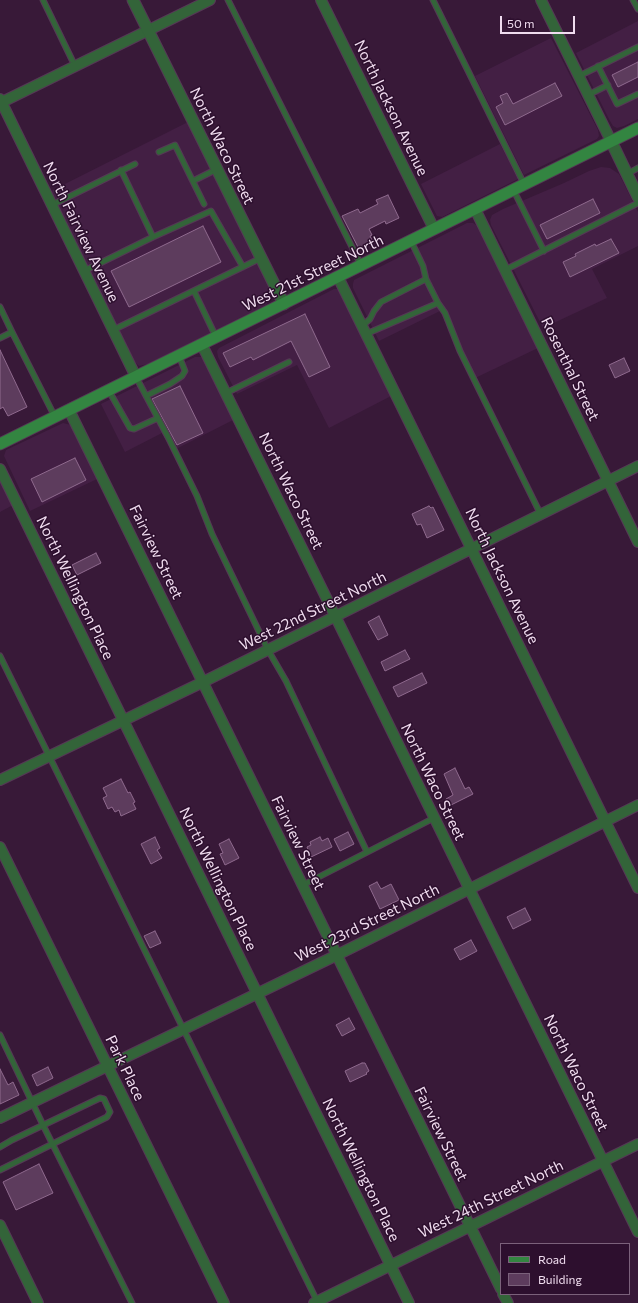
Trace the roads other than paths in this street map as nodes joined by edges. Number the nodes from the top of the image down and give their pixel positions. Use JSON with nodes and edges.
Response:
{"nodes":[{"id":1,"x":42,"y":0,"type":"edge"},
{"id":2,"x":133,"y":0,"type":"edge"},
{"id":3,"x":210,"y":0,"type":"edge"},
{"id":4,"x":228,"y":0,"type":"edge"},
{"id":5,"x":321,"y":0,"type":"edge"},
{"id":6,"x":433,"y":0,"type":"edge"},
{"id":7,"x":541,"y":0,"type":"edge"},
{"id":8,"x":634,"y":0,"type":"edge"},
{"id":9,"x":638,"y":9,"type":"edge"},
{"id":10,"x":148,"y":30,"type":"junction"},
{"id":11,"x":638,"y":47,"type":"edge"},
{"id":12,"x":75,"y":66,"type":"junction"},
{"id":13,"x":598,"y":66,"type":"junction"},
{"id":14,"x":579,"y":76,"type":"junction"},
{"id":15,"x":608,"y":85,"type":"junction"},
{"id":16,"x":638,"y":94,"type":"edge"},
{"id":17,"x":588,"y":95,"type":"junction"},
{"id":18,"x":1,"y":102,"type":"edge"},
{"id":19,"x":638,"y":128,"type":"edge"},
{"id":20,"x":611,"y":141,"type":"junction"},
{"id":21,"x":159,"y":152,"type":"dead end"},
{"id":22,"x":135,"y":164,"type":"dead end"},
{"id":23,"x":638,"y":168,"type":"edge"},
{"id":24,"x":217,"y":169,"type":"junction"},
{"id":25,"x":122,"y":170,"type":"junction"},
{"id":26,"x":627,"y":174,"type":"junction"},
{"id":27,"x":193,"y":181,"type":"junction"},
{"id":28,"x":525,"y":185,"type":"junction"},
{"id":29,"x":514,"y":191,"type":"junction"},
{"id":30,"x":638,"y":197,"type":"edge"},
{"id":31,"x":638,"y":203,"type":"edge"},
{"id":32,"x":204,"y":204,"type":"dead end"},
{"id":33,"x":52,"y":205,"type":"junction"},
{"id":34,"x":474,"y":209,"type":"junction"},
{"id":35,"x":434,"y":230,"type":"junction"},
{"id":36,"x":154,"y":236,"type":"junction"},
{"id":37,"x":411,"y":241,"type":"junction"},
{"id":38,"x":544,"y":251,"type":"junction"},
{"id":39,"x":261,"y":258,"type":"junction"},
{"id":40,"x":362,"y":266,"type":"junction"},
{"id":41,"x":243,"y":267,"type":"junction"},
{"id":42,"x":505,"y":270,"type":"junction"},
{"id":43,"x":84,"y":271,"type":"junction"},
{"id":44,"x":338,"y":277,"type":"junction"},
{"id":45,"x":426,"y":279,"type":"junction"},
{"id":46,"x":194,"y":291,"type":"junction"},
{"id":47,"x":438,"y":303,"type":"junction"},
{"id":48,"x":284,"y":304,"type":"junction"},
{"id":49,"x":0,"y":307,"type":"edge"},
{"id":50,"x":113,"y":330,"type":"junction"},
{"id":51,"x":364,"y":330,"type":"junction"},
{"id":52,"x":12,"y":332,"type":"junction"},
{"id":53,"x":0,"y":338,"type":"edge"},
{"id":54,"x":217,"y":338,"type":"junction"},
{"id":55,"x":202,"y":345,"type":"junction"},
{"id":56,"x":179,"y":356,"type":"junction"},
{"id":57,"x":289,"y":362,"type":"dead end"},
{"id":58,"x":136,"y":377,"type":"junction"},
{"id":59,"x":109,"y":391,"type":"junction"},
{"id":60,"x":226,"y":393,"type":"junction"},
{"id":61,"x":146,"y":396,"type":"junction"},
{"id":62,"x":69,"y":410,"type":"junction"},
{"id":63,"x":55,"y":417,"type":"junction"},
{"id":64,"x":158,"y":418,"type":"junction"},
{"id":65,"x":0,"y":444,"type":"edge"},
{"id":66,"x":638,"y":466,"type":"edge"},
{"id":67,"x":0,"y":469,"type":"edge"},
{"id":68,"x":608,"y":481,"type":"junction"},
{"id":69,"x":541,"y":515,"type":"junction"},
{"id":70,"x":638,"y":542,"type":"edge"},
{"id":71,"x":472,"y":549,"type":"junction"},
{"id":72,"x":336,"y":617,"type":"junction"},
{"id":73,"x":268,"y":650,"type":"junction"},
{"id":74,"x":0,"y":656,"type":"edge"},
{"id":75,"x":203,"y":682,"type":"junction"},
{"id":76,"x":123,"y":720,"type":"junction"},
{"id":77,"x":49,"y":756,"type":"junction"},
{"id":78,"x":0,"y":780,"type":"edge"},
{"id":79,"x":638,"y":805,"type":"edge"},
{"id":80,"x":434,"y":818,"type":"junction"},
{"id":81,"x":605,"y":822,"type":"junction"},
{"id":82,"x":0,"y":847,"type":"edge"},
{"id":83,"x":367,"y":852,"type":"junction"},
{"id":84,"x":302,"y":885,"type":"junction"},
{"id":85,"x":638,"y":888,"type":"edge"},
{"id":86,"x":469,"y":889,"type":"junction"},
{"id":87,"x":337,"y":954,"type":"junction"},
{"id":88,"x":257,"y":993,"type":"junction"},
{"id":89,"x":183,"y":1029,"type":"junction"},
{"id":90,"x":0,"y":1035,"type":"edge"},
{"id":91,"x":108,"y":1066,"type":"junction"},
{"id":92,"x":33,"y":1102,"type":"junction"},
{"id":93,"x":0,"y":1118,"type":"edge"},
{"id":94,"x":42,"y":1125,"type":"junction"},
{"id":95,"x":52,"y":1144,"type":"junction"},
{"id":96,"x":638,"y":1144,"type":"edge"},
{"id":97,"x":0,"y":1147,"type":"edge"},
{"id":98,"x":603,"y":1161,"type":"junction"},
{"id":99,"x":0,"y":1170,"type":"edge"},
{"id":100,"x":0,"y":1225,"type":"edge"},
{"id":101,"x":470,"y":1226,"type":"junction"},
{"id":102,"x":638,"y":1232,"type":"edge"},
{"id":103,"x":390,"y":1266,"type":"junction"},
{"id":104,"x":500,"y":1287,"type":"edge"},
{"id":105,"x":316,"y":1302,"type":"edge"},
{"id":106,"x":38,"y":1303,"type":"edge"},
{"id":107,"x":132,"y":1303,"type":"edge"},
{"id":108,"x":224,"y":1303,"type":"edge"},
{"id":109,"x":409,"y":1303,"type":"edge"}],
"edges":[{"from":1,"to":12,"type":"lane"},
{"from":2,"to":10,"type":"street","name":"North Waco Street"},
{"from":3,"to":10,"type":"street"},
{"from":4,"to":40,"type":"lane"},
{"from":5,"to":35,"type":"street","name":"North Jackson Avenue"},
{"from":6,"to":28,"type":"lane"},
{"from":7,"to":14,"type":"street"},
{"from":8,"to":9,"type":"lane"},
{"from":10,"to":12,"type":"street"},
{"from":10,"to":24,"type":"street","name":"North Waco Street"},
{"from":11,"to":13,"type":"lane"},
{"from":12,"to":18,"type":"street"},
{"from":13,"to":14,"type":"lane"},
{"from":13,"to":15,"type":"lane"},
{"from":14,"to":17,"type":"street"},
{"from":15,"to":16,"type":"lane"},
{"from":15,"to":17,"type":"lane"},
{"from":17,"to":20,"type":"street"},
{"from":18,"to":33,"type":"street","name":"North Fairview Avenue"},
{"from":19,"to":20,"type":"main road","name":"West 21st Street North"},
{"from":20,"to":26,"type":"street"},
{"from":20,"to":28,"type":"main road","name":"West 21st Street North"},
{"from":21,"to":27,"type":"lane"},
{"from":22,"to":25,"type":"lane"},
{"from":23,"to":26,"type":"lane"},
{"from":24,"to":27,"type":"lane"},
{"from":24,"to":39,"type":"street","name":"North Waco Street"},
{"from":25,"to":33,"type":"lane"},
{"from":25,"to":36,"type":"lane"},
{"from":26,"to":30,"type":"street"},
{"from":27,"to":32,"type":"lane"},
{"from":28,"to":29,"type":"main road","name":"West 21st Street North"},
{"from":29,"to":34,"type":"main road","name":"West 21st Street North"},
{"from":29,"to":38,"type":"lane"},
{"from":31,"to":38,"type":"lane"},
{"from":33,"to":43,"type":"street","name":"North Fairview Avenue"},
{"from":34,"to":35,"type":"main road","name":"West 21st Street North"},
{"from":34,"to":42,"type":"street","name":"Rosenthal Street"},
{"from":35,"to":37,"type":"main road","name":"West 21st Street North"},
{"from":36,"to":41,"type":"lane"},
{"from":36,"to":43,"type":"lane"},
{"from":37,"to":40,"type":"main road","name":"West 21st Street North"},
{"from":37,"to":45,"type":"lane"},
{"from":38,"to":42,"type":"lane"},
{"from":39,"to":41,"type":"lane"},
{"from":39,"to":48,"type":"street","name":"North Waco Street"},
{"from":40,"to":44,"type":"main road","name":"West 21st Street North"},
{"from":41,"to":46,"type":"lane"},
{"from":42,"to":68,"type":"street","name":"Rosenthal Street"},
{"from":43,"to":50,"type":"street","name":"North Fairview Avenue"},
{"from":44,"to":48,"type":"main road","name":"West 21st Street North"},
{"from":44,"to":51,"type":"street","name":"North Jackson Avenue"},
{"from":45,"to":47,"type":"lane"},
{"from":45,"to":51,"type":"lane"},
{"from":46,"to":50,"type":"lane"},
{"from":46,"to":54,"type":"lane"},
{"from":47,"to":51,"type":"lane"},
{"from":47,"to":69,"type":"lane"},
{"from":48,"to":54,"type":"main road","name":"West 21st Street North"},
{"from":49,"to":52,"type":"lane"},
{"from":50,"to":58,"type":"street","name":"North Fairview Avenue"},
{"from":51,"to":71,"type":"street","name":"North Jackson Avenue"},
{"from":52,"to":53,"type":"lane"},
{"from":52,"to":63,"type":"lane"},
{"from":54,"to":55,"type":"main road","name":"West 21st Street North"},
{"from":55,"to":56,"type":"main road","name":"West 21st Street North"},
{"from":55,"to":60,"type":"street","name":"North Waco Street"},
{"from":56,"to":58,"type":"main road","name":"West 21st Street North"},
{"from":56,"to":61,"type":"lane"},
{"from":57,"to":60,"type":"lane"},
{"from":58,"to":59,"type":"main road","name":"West 21st Street North"},
{"from":58,"to":61,"type":"lane"},
{"from":59,"to":62,"type":"main road","name":"West 21st Street North"},
{"from":59,"to":64,"type":"lane"},
{"from":60,"to":72,"type":"street","name":"North Waco Street"},
{"from":61,"to":64,"type":"lane"},
{"from":62,"to":63,"type":"main road","name":"West 21st Street North"},
{"from":62,"to":75,"type":"street","name":"Fairview Street"},
{"from":63,"to":65,"type":"main road","name":"West 21st Street North"},
{"from":64,"to":73,"type":"lane"},
{"from":66,"to":68,"type":"street","name":"West 22nd Street North"},
{"from":67,"to":76,"type":"street","name":"North Wellington Place"},
{"from":68,"to":69,"type":"street","name":"West 22nd Street North"},
{"from":68,"to":70,"type":"street","name":"Rosenthal Street"},
{"from":69,"to":71,"type":"street","name":"West 22nd Street North"},
{"from":71,"to":72,"type":"street","name":"West 22nd Street North"},
{"from":71,"to":81,"type":"street","name":"North Jackson Avenue"},
{"from":72,"to":73,"type":"street","name":"West 22nd Street North"},
{"from":72,"to":80,"type":"street","name":"North Waco Street"},
{"from":73,"to":75,"type":"street","name":"West 22nd Street North"},
{"from":73,"to":83,"type":"lane"},
{"from":74,"to":77,"type":"lane"},
{"from":75,"to":76,"type":"street","name":"West 22nd Street North"},
{"from":75,"to":84,"type":"street","name":"Fairview Street"},
{"from":76,"to":77,"type":"street","name":"West 22nd Street North"},
{"from":76,"to":88,"type":"street","name":"North Wellington Place"},
{"from":77,"to":78,"type":"street","name":"West 22nd Street North"},
{"from":77,"to":89,"type":"lane"},
{"from":79,"to":81,"type":"street","name":"West 23rd Street North"},
{"from":80,"to":83,"type":"lane"},
{"from":80,"to":86,"type":"street","name":"North Waco Street"},
{"from":81,"to":85,"type":"street","name":"North Jackson Avenue"},
{"from":81,"to":86,"type":"street","name":"West 23rd Street North"},
{"from":82,"to":91,"type":"street","name":"Park Place"},
{"from":83,"to":84,"type":"lane"},
{"from":84,"to":87,"type":"street","name":"Fairview Street"},
{"from":86,"to":87,"type":"street","name":"West 23rd Street North"},
{"from":86,"to":98,"type":"street","name":"North Waco Street"},
{"from":87,"to":88,"type":"street","name":"West 23rd Street North"},
{"from":87,"to":101,"type":"street","name":"Fairview Street"},
{"from":88,"to":89,"type":"street","name":"West 23rd Street North"},
{"from":88,"to":103,"type":"street","name":"North Wellington Place"},
{"from":89,"to":91,"type":"street","name":"West 23rd Street North"},
{"from":89,"to":105,"type":"lane"},
{"from":90,"to":92,"type":"lane"},
{"from":91,"to":92,"type":"street","name":"West 23rd Street North"},
{"from":91,"to":108,"type":"street","name":"Park Place"},
{"from":92,"to":93,"type":"street","name":"West 23rd Street North"},
{"from":92,"to":94,"type":"lane"},
{"from":94,"to":95,"type":"lane"},
{"from":94,"to":95,"type":"lane"},
{"from":94,"to":97,"type":"lane"},
{"from":95,"to":99,"type":"lane"},
{"from":95,"to":107,"type":"lane"},
{"from":96,"to":98,"type":"street","name":"West 24th Street North"},
{"from":98,"to":101,"type":"street","name":"West 24th Street North"},
{"from":98,"to":102,"type":"street","name":"North Waco Street"},
{"from":100,"to":106,"type":"street"},
{"from":101,"to":103,"type":"street","name":"West 24th Street North"},
{"from":101,"to":104,"type":"street","name":"Fairview Street"},
{"from":103,"to":105,"type":"street","name":"West 24th Street North"},
{"from":103,"to":109,"type":"street","name":"North Wellington Place"}]}
